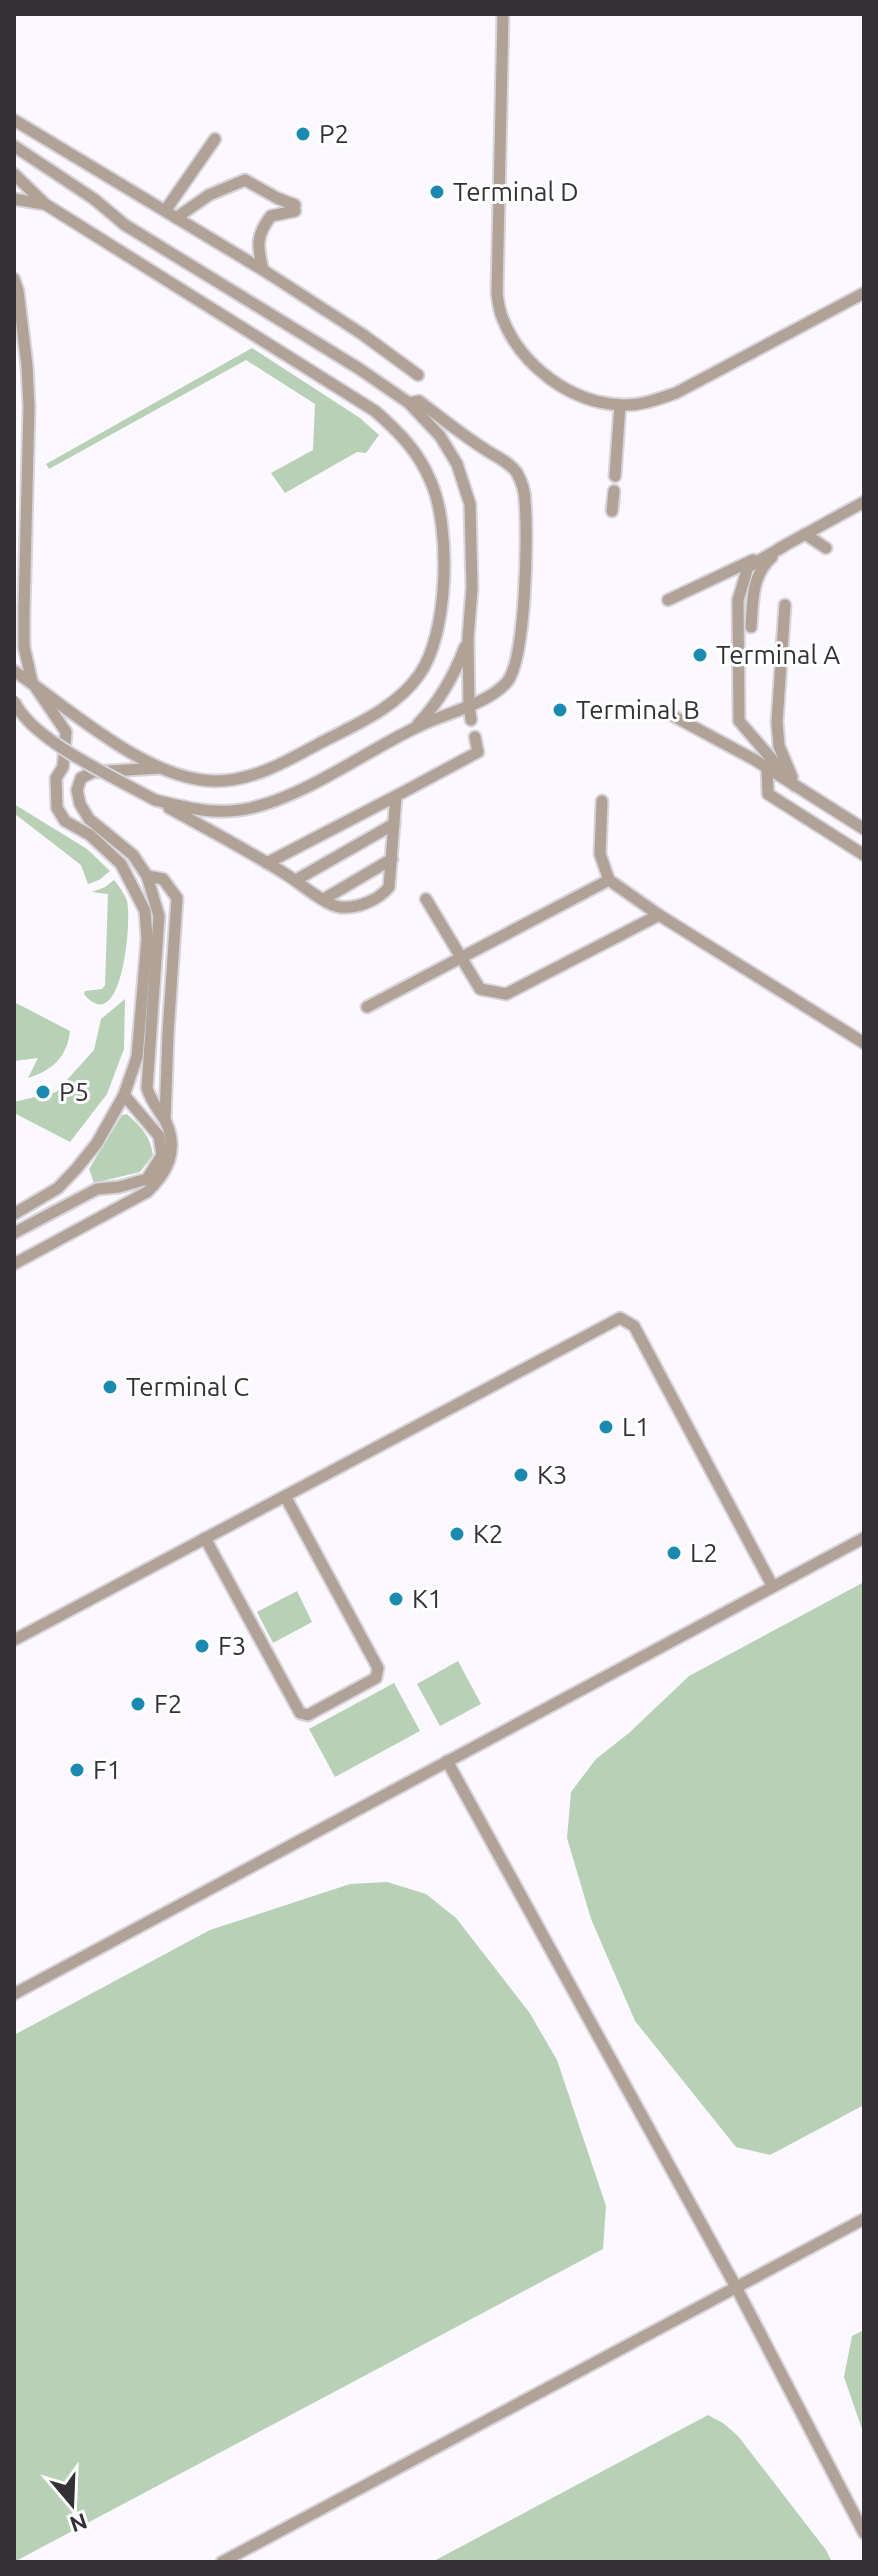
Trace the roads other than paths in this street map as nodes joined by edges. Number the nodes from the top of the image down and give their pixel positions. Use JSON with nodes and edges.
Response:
{"nodes":[{"id":1,"x":503,"y":14,"type":"edge"},
{"id":2,"x":14,"y":120,"type":"edge"},
{"id":3,"x":215,"y":139,"type":"dead end"},
{"id":4,"x":14,"y":146,"type":"edge"},
{"id":5,"x":14,"y":174,"type":"edge"},
{"id":6,"x":14,"y":199,"type":"edge"},
{"id":7,"x":45,"y":204,"type":"junction"},
{"id":8,"x":171,"y":215,"type":"junction"},
{"id":9,"x":263,"y":270,"type":"junction"},
{"id":10,"x":14,"y":279,"type":"edge"},
{"id":11,"x":864,"y":293,"type":"edge"},
{"id":12,"x":418,"y":375,"type":"dead end"},
{"id":13,"x":409,"y":403,"type":"junction"},
{"id":14,"x":620,"y":405,"type":"junction"},
{"id":15,"x":615,"y":476,"type":"dead end"},
{"id":16,"x":614,"y":491,"type":"dead end"},
{"id":17,"x":864,"y":502,"type":"edge"},
{"id":18,"x":612,"y":511,"type":"dead end"},
{"id":19,"x":805,"y":534,"type":"junction"},
{"id":20,"x":784,"y":546,"type":"junction"},
{"id":21,"x":826,"y":548,"type":"dead end"},
{"id":22,"x":668,"y":600,"type":"dead end"},
{"id":23,"x":785,"y":605,"type":"dead end"},
{"id":24,"x":751,"y":627,"type":"dead end"},
{"id":25,"x":468,"y":638,"type":"junction"},
{"id":26,"x":14,"y":671,"type":"edge"},
{"id":27,"x":32,"y":682,"type":"junction"},
{"id":28,"x":14,"y":701,"type":"edge"},
{"id":29,"x":469,"y":705,"type":"junction"},
{"id":30,"x":664,"y":711,"type":"dead end"},
{"id":31,"x":471,"y":720,"type":"dead end"},
{"id":32,"x":415,"y":727,"type":"junction"},
{"id":33,"x":475,"y":737,"type":"dead end"},
{"id":34,"x":160,"y":768,"type":"junction"},
{"id":35,"x":767,"y":768,"type":"junction"},
{"id":36,"x":795,"y":786,"type":"junction"},
{"id":37,"x":396,"y":796,"type":"junction"},
{"id":38,"x":155,"y":800,"type":"junction"},
{"id":39,"x":602,"y":801,"type":"dead end"},
{"id":40,"x":394,"y":824,"type":"junction"},
{"id":41,"x":864,"y":829,"type":"edge"},
{"id":42,"x":864,"y":855,"type":"edge"},
{"id":43,"x":392,"y":859,"type":"junction"},
{"id":44,"x":267,"y":863,"type":"junction"},
{"id":45,"x":147,"y":876,"type":"junction"},
{"id":46,"x":296,"y":880,"type":"junction"},
{"id":47,"x":609,"y":880,"type":"junction"},
{"id":48,"x":324,"y":899,"type":"junction"},
{"id":49,"x":426,"y":899,"type":"dead end"},
{"id":50,"x":659,"y":915,"type":"junction"},
{"id":51,"x":461,"y":957,"type":"junction"},
{"id":52,"x":367,"y":1007,"type":"dead end"},
{"id":53,"x":864,"y":1043,"type":"edge"},
{"id":54,"x":124,"y":1095,"type":"junction"},
{"id":55,"x":165,"y":1121,"type":"junction"},
{"id":56,"x":14,"y":1214,"type":"edge"},
{"id":57,"x":14,"y":1233,"type":"edge"},
{"id":58,"x":14,"y":1264,"type":"edge"},
{"id":59,"x":285,"y":1496,"type":"junction"},
{"id":60,"x":205,"y":1538,"type":"junction"},
{"id":61,"x":864,"y":1538,"type":"edge"},
{"id":62,"x":773,"y":1587,"type":"junction"},
{"id":63,"x":14,"y":1640,"type":"edge"},
{"id":64,"x":447,"y":1761,"type":"junction"},
{"id":65,"x":14,"y":1994,"type":"edge"},
{"id":66,"x":864,"y":2219,"type":"edge"},
{"id":67,"x":736,"y":2287,"type":"junction"},
{"id":68,"x":864,"y":2533,"type":"edge"},
{"id":69,"x":222,"y":2562,"type":"edge"}],
"edges":[{"from":1,"to":14,"type":"lane"},
{"from":2,"to":8,"type":"lane"},
{"from":3,"to":8,"type":"lane"},
{"from":4,"to":13,"type":"lane"},
{"from":5,"to":7,"type":"lane"},
{"from":6,"to":7,"type":"lane"},
{"from":7,"to":34,"type":"lane"},
{"from":8,"to":9,"type":"lane"},
{"from":8,"to":9,"type":"lane"},
{"from":9,"to":12,"type":"lane"},
{"from":10,"to":27,"type":"lane"},
{"from":11,"to":14,"type":"lane"},
{"from":13,"to":25,"type":"lane"},
{"from":13,"to":29,"type":"lane"},
{"from":14,"to":15,"type":"lane"},
{"from":16,"to":18,"type":"lane"},
{"from":17,"to":19,"type":"lane"},
{"from":19,"to":20,"type":"lane"},
{"from":19,"to":21,"type":"lane"},
{"from":20,"to":22,"type":"lane"},
{"from":20,"to":24,"type":"lane"},
{"from":20,"to":36,"type":"lane"},
{"from":23,"to":36,"type":"lane"},
{"from":25,"to":29,"type":"lane"},
{"from":25,"to":32,"type":"lane"},
{"from":26,"to":27,"type":"lane"},
{"from":27,"to":34,"type":"lane"},
{"from":27,"to":54,"type":"lane"},
{"from":28,"to":38,"type":"lane","bridge":true},
{"from":29,"to":31,"type":"lane"},
{"from":29,"to":32,"type":"lane"},
{"from":30,"to":35,"type":"lane"},
{"from":32,"to":38,"type":"lane"},
{"from":33,"to":37,"type":"lane"},
{"from":34,"to":45,"type":"lane"},
{"from":35,"to":36,"type":"lane"},
{"from":35,"to":42,"type":"lane"},
{"from":36,"to":41,"type":"lane"},
{"from":37,"to":40,"type":"lane"},
{"from":37,"to":44,"type":"lane"},
{"from":38,"to":44,"type":"lane"},
{"from":39,"to":47,"type":"lane"},
{"from":40,"to":43,"type":"lane"},
{"from":40,"to":46,"type":"lane"},
{"from":43,"to":48,"type":"lane"},
{"from":43,"to":48,"type":"lane"},
{"from":44,"to":46,"type":"lane"},
{"from":45,"to":55,"type":"lane"},
{"from":45,"to":55,"type":"lane"},
{"from":46,"to":48,"type":"lane"},
{"from":47,"to":50,"type":"lane"},
{"from":47,"to":51,"type":"lane"},
{"from":49,"to":51,"type":"lane"},
{"from":50,"to":51,"type":"lane"},
{"from":50,"to":53,"type":"lane"},
{"from":51,"to":52,"type":"lane"},
{"from":54,"to":56,"type":"lane"},
{"from":54,"to":57,"type":"lane"},
{"from":55,"to":58,"type":"lane"},
{"from":59,"to":60,"type":"lane"},
{"from":59,"to":60,"type":"lane"},
{"from":59,"to":62,"type":"lane"},
{"from":60,"to":63,"type":"lane"},
{"from":61,"to":62,"type":"lane"},
{"from":62,"to":64,"type":"lane"},
{"from":64,"to":65,"type":"lane"},
{"from":64,"to":67,"type":"lane"},
{"from":66,"to":67,"type":"lane"},
{"from":67,"to":68,"type":"lane"},
{"from":67,"to":69,"type":"lane"}]}
